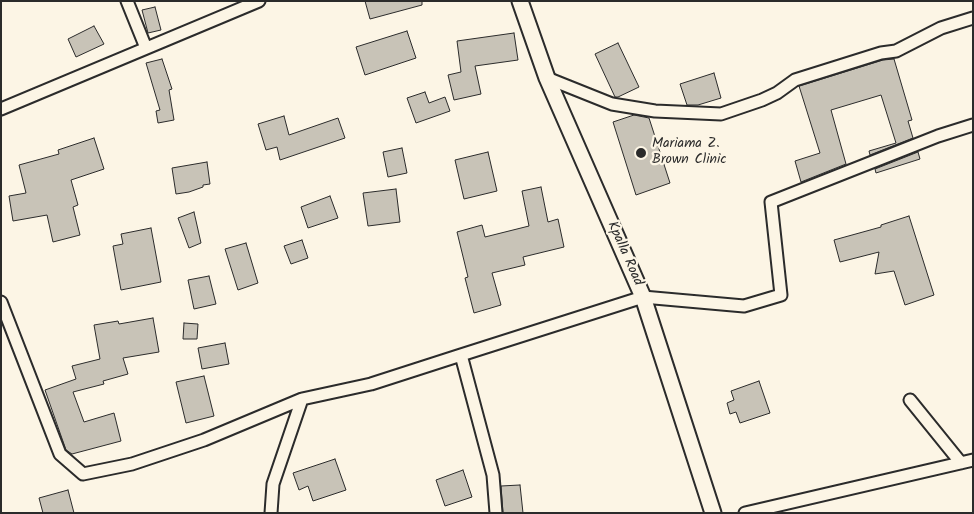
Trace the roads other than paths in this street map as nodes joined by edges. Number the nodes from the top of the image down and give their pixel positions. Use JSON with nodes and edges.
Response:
{"nodes":[{"id":1,"x":128,"y":1,"type":"edge"},
{"id":2,"x":259,"y":1,"type":"edge"},
{"id":3,"x":520,"y":1,"type":"edge"},
{"id":4,"x":973,"y":18,"type":"edge"},
{"id":5,"x":146,"y":48,"type":"junction"},
{"id":6,"x":547,"y":78,"type":"junction"},
{"id":7,"x":1,"y":109,"type":"edge"},
{"id":8,"x":973,"y":124,"type":"edge"},
{"id":9,"x":643,"y":298,"type":"junction"},
{"id":10,"x":1,"y":302,"type":"edge"},
{"id":11,"x":461,"y":355,"type":"junction"},
{"id":12,"x":302,"y":399,"type":"junction"},
{"id":13,"x":910,"y":400,"type":"dead end"},
{"id":14,"x":973,"y":460,"type":"edge"},
{"id":15,"x":961,"y":463,"type":"junction"},
{"id":16,"x":271,"y":513,"type":"edge"},
{"id":17,"x":496,"y":513,"type":"edge"},
{"id":18,"x":713,"y":513,"type":"edge"},
{"id":19,"x":745,"y":513,"type":"edge"}],
"edges":[{"from":1,"to":5,"type":"street"},
{"from":2,"to":5,"type":"street"},
{"from":3,"to":6,"type":"street","name":"Kpalla Road"},
{"from":4,"to":6,"type":"street"},
{"from":5,"to":7,"type":"street"},
{"from":6,"to":9,"type":"street","name":"Kpalla Road"},
{"from":8,"to":9,"type":"street"},
{"from":9,"to":11,"type":"street"},
{"from":9,"to":18,"type":"street","name":"Kpalla Road"},
{"from":10,"to":12,"type":"street"},
{"from":11,"to":12,"type":"street"},
{"from":11,"to":17,"type":"street"},
{"from":12,"to":16,"type":"street"},
{"from":13,"to":15,"type":"street"},
{"from":14,"to":15,"type":"street"},
{"from":15,"to":19,"type":"street"}]}
